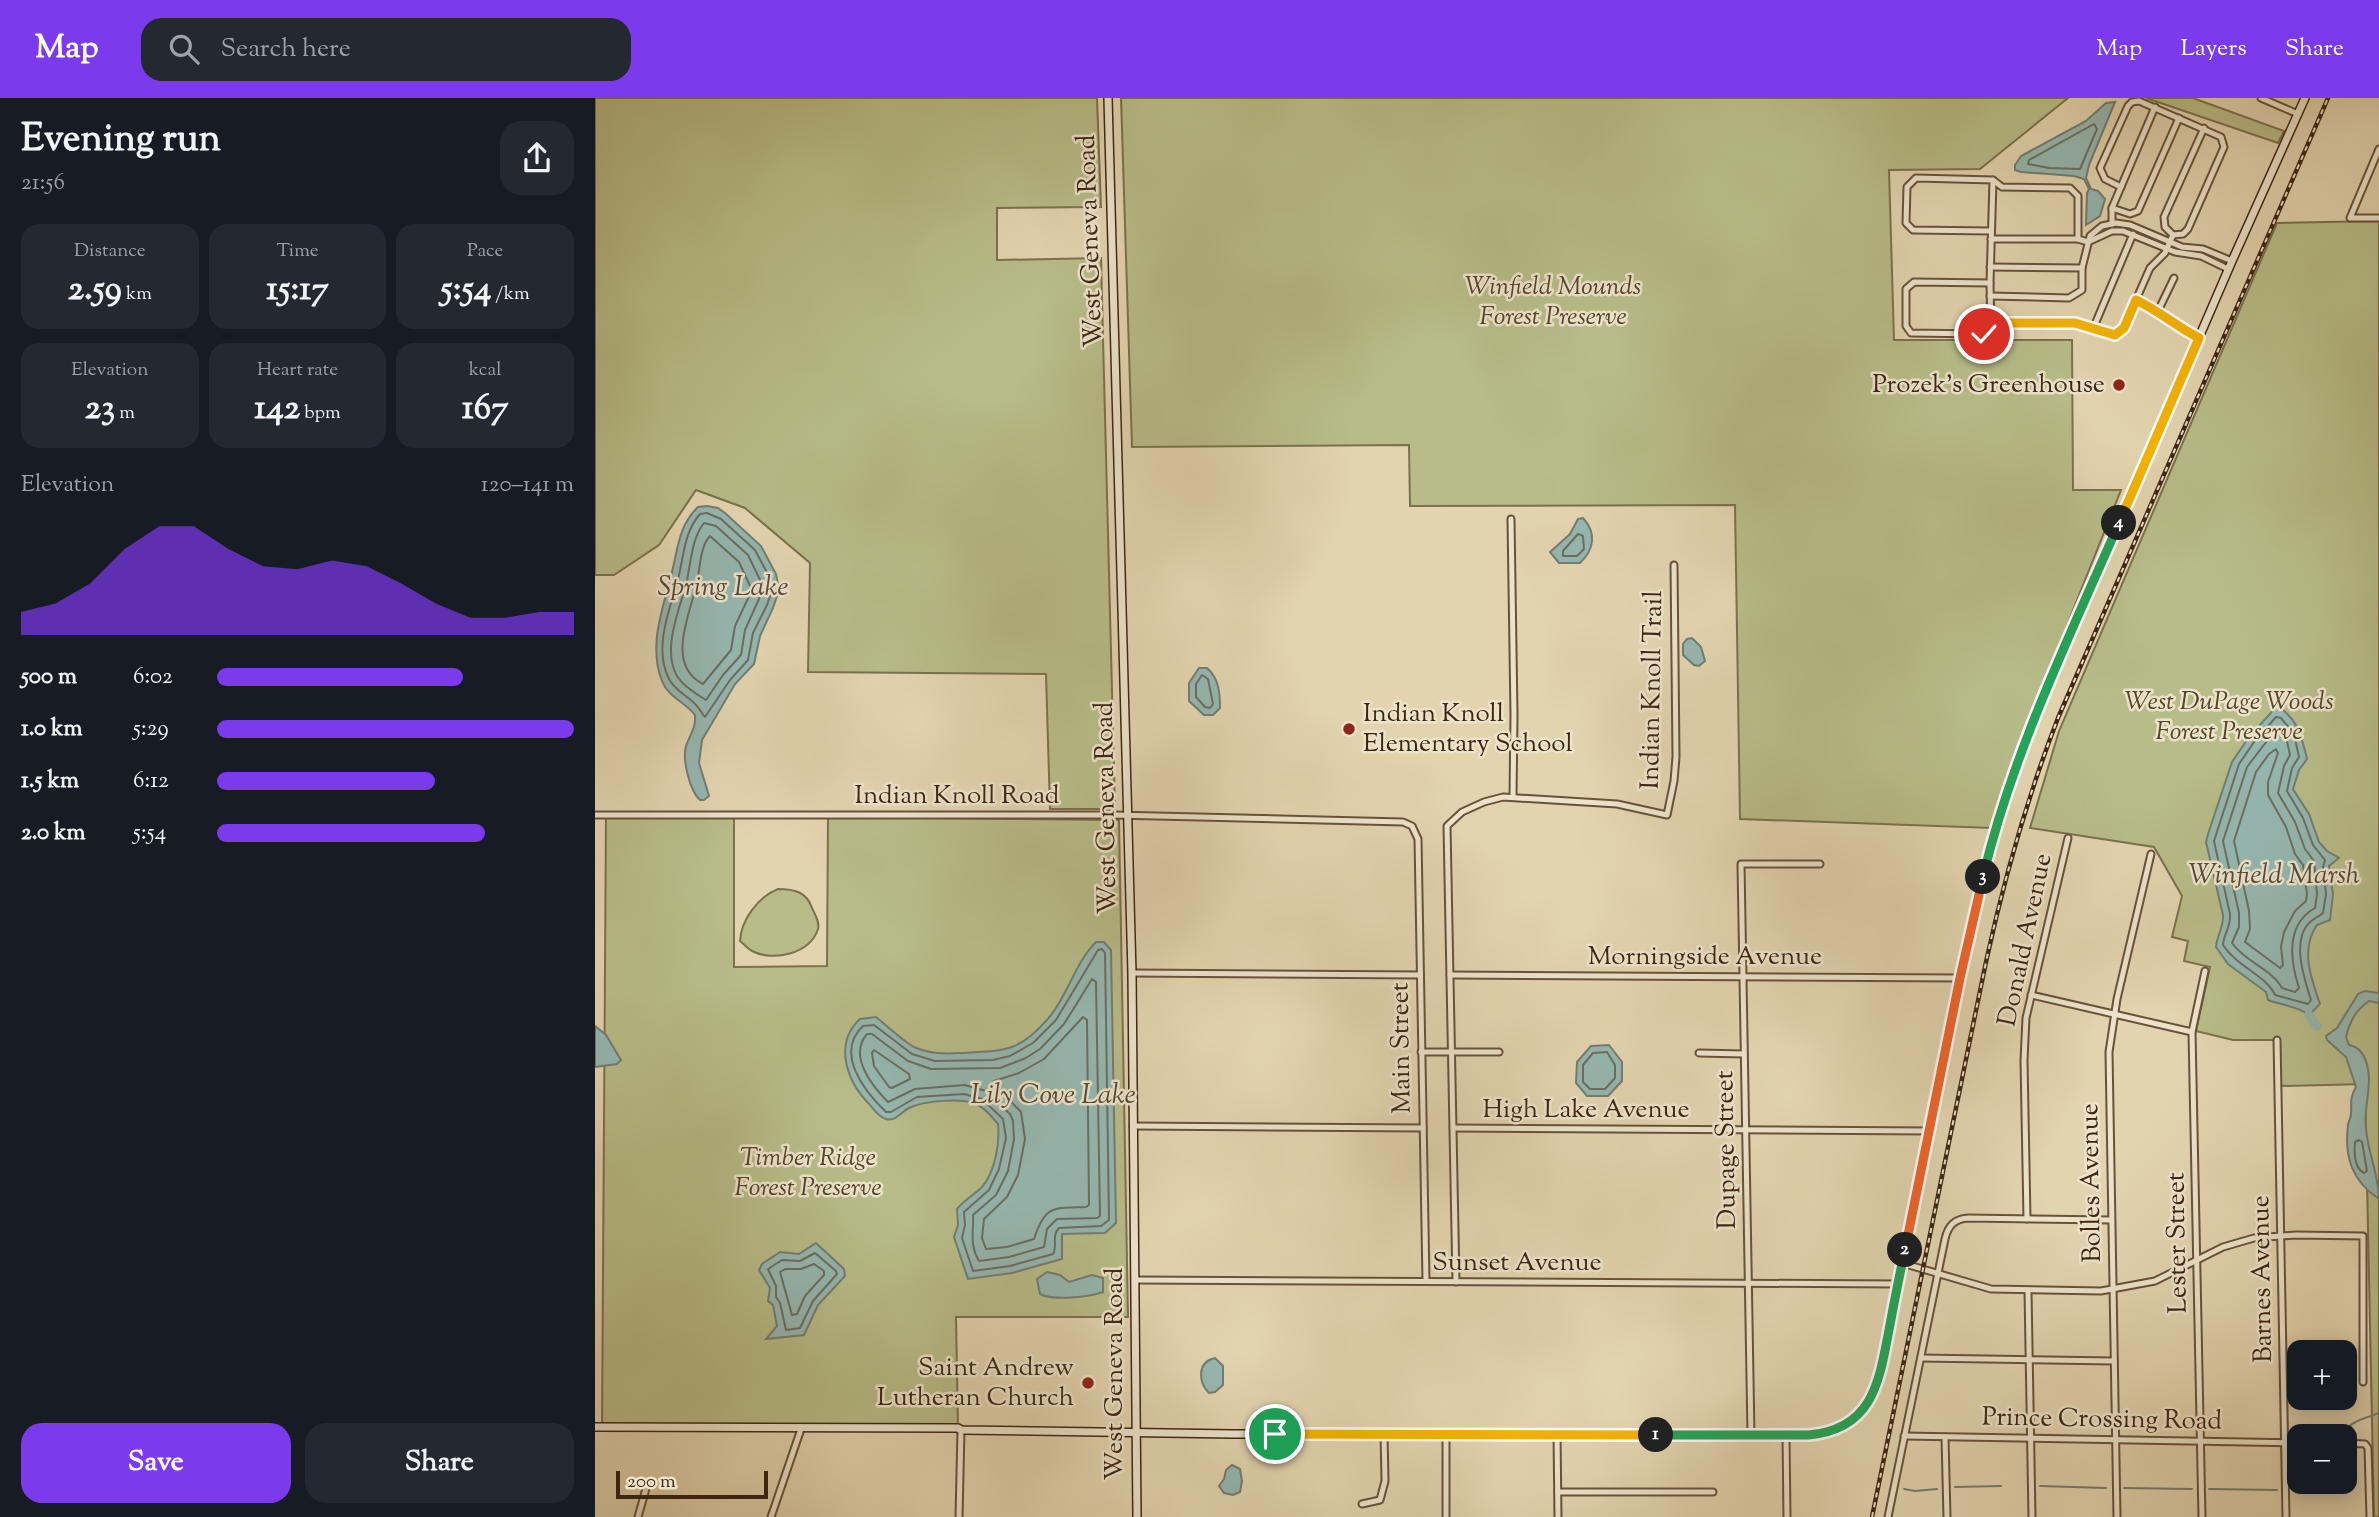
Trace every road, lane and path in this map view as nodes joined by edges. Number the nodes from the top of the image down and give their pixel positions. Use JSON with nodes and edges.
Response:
{"nodes":[{"id":1,"x":1108,"y":98,"type":"edge"},
{"id":2,"x":2261,"y":98,"type":"edge"},
{"id":3,"x":2305,"y":98,"type":"edge"},
{"id":4,"x":2155,"y":107,"type":"junction"},
{"id":5,"x":2298,"y":114,"type":"junction"},
{"id":6,"x":2179,"y":118,"type":"junction"},
{"id":7,"x":2204,"y":128,"type":"junction"},
{"id":8,"x":2379,"y":149,"type":"edge"},
{"id":9,"x":1993,"y":180,"type":"junction"},
{"id":10,"x":2121,"y":187,"type":"junction"},
{"id":11,"x":2112,"y":208,"type":"junction"},
{"id":12,"x":2379,"y":218,"type":"edge"},
{"id":13,"x":2112,"y":224,"type":"junction"},
{"id":14,"x":1991,"y":231,"type":"junction"},
{"id":15,"x":2113,"y":231,"type":"junction"},
{"id":16,"x":2133,"y":234,"type":"junction"},
{"id":17,"x":2173,"y":235,"type":"junction"},
{"id":18,"x":1991,"y":239,"type":"junction"},
{"id":19,"x":2078,"y":239,"type":"junction"},
{"id":20,"x":2088,"y":242,"type":"junction"},
{"id":21,"x":2168,"y":245,"type":"junction"},
{"id":22,"x":2232,"y":261,"type":"junction"},
{"id":23,"x":1990,"y":267,"type":"junction"},
{"id":24,"x":2082,"y":268,"type":"junction"},
{"id":25,"x":2228,"y":269,"type":"junction"},
{"id":26,"x":2174,"y":278,"type":"dead end"},
{"id":27,"x":1990,"y":283,"type":"junction"},
{"id":28,"x":1990,"y":296,"type":"junction"},
{"id":29,"x":2136,"y":300,"type":"junction"},
{"id":30,"x":2158,"y":311,"type":"junction"},
{"id":31,"x":2093,"y":328,"type":"junction"},
{"id":32,"x":1991,"y":331,"type":"junction"},
{"id":33,"x":2199,"y":338,"type":"junction"},
{"id":34,"x":1511,"y":519,"type":"dead end"},
{"id":35,"x":1674,"y":565,"type":"dead end"},
{"id":36,"x":1513,"y":797,"type":"junction"},
{"id":37,"x":595,"y":815,"type":"edge"},
{"id":38,"x":1128,"y":816,"type":"junction"},
{"id":39,"x":1403,"y":822,"type":"joint"},
{"id":40,"x":2068,"y":838,"type":"dead end"},
{"id":41,"x":2151,"y":854,"type":"dead end"},
{"id":42,"x":1821,"y":864,"type":"dead end"},
{"id":43,"x":2205,"y":971,"type":"dead end"},
{"id":44,"x":1132,"y":973,"type":"junction"},
{"id":45,"x":1420,"y":975,"type":"junction"},
{"id":46,"x":1450,"y":975,"type":"junction"},
{"id":47,"x":1743,"y":977,"type":"junction"},
{"id":48,"x":1960,"y":978,"type":"junction"},
{"id":49,"x":2031,"y":995,"type":"junction"},
{"id":50,"x":2113,"y":1014,"type":"junction"},
{"id":51,"x":2192,"y":1032,"type":"junction"},
{"id":52,"x":2277,"y":1040,"type":"dead end"},
{"id":53,"x":1422,"y":1052,"type":"junction"},
{"id":54,"x":1452,"y":1052,"type":"junction"},
{"id":55,"x":1499,"y":1052,"type":"dead end"},
{"id":56,"x":1699,"y":1053,"type":"dead end"},
{"id":57,"x":1744,"y":1054,"type":"junction"},
{"id":58,"x":1133,"y":1126,"type":"junction"},
{"id":59,"x":1423,"y":1128,"type":"junction"},
{"id":60,"x":1453,"y":1128,"type":"junction"},
{"id":61,"x":1745,"y":1130,"type":"junction"},
{"id":62,"x":1929,"y":1131,"type":"junction"},
{"id":63,"x":2027,"y":1219,"type":"junction"},
{"id":64,"x":2111,"y":1220,"type":"junction"},
{"id":65,"x":2282,"y":1235,"type":"junction"},
{"id":66,"x":2197,"y":1260,"type":"junction"},
{"id":67,"x":1902,"y":1263,"type":"junction"},
{"id":68,"x":1938,"y":1272,"type":"junction"},
{"id":69,"x":1136,"y":1280,"type":"junction"},
{"id":70,"x":1426,"y":1281,"type":"junction"},
{"id":71,"x":1456,"y":1282,"type":"junction"},
{"id":72,"x":1748,"y":1283,"type":"junction"},
{"id":73,"x":1898,"y":1284,"type":"junction"},
{"id":74,"x":2113,"y":1289,"type":"junction"},
{"id":75,"x":2028,"y":1292,"type":"junction"},
{"id":76,"x":1921,"y":1358,"type":"junction"},
{"id":77,"x":2029,"y":1360,"type":"junction"},
{"id":78,"x":2114,"y":1361,"type":"junction"},
{"id":79,"x":2363,"y":1382,"type":"dead end"},
{"id":80,"x":595,"y":1427,"type":"edge"},
{"id":81,"x":800,"y":1429,"type":"junction"},
{"id":82,"x":961,"y":1430,"type":"junction"},
{"id":83,"x":1136,"y":1433,"type":"junction"},
{"id":84,"x":1384,"y":1434,"type":"junction"},
{"id":85,"x":1446,"y":1434,"type":"junction"},
{"id":86,"x":1557,"y":1434,"type":"junction"},
{"id":87,"x":1751,"y":1435,"type":"junction"},
{"id":88,"x":1786,"y":1435,"type":"junction"},
{"id":89,"x":1905,"y":1436,"type":"junction"},
{"id":90,"x":1945,"y":1437,"type":"junction"},
{"id":91,"x":2030,"y":1438,"type":"junction"},
{"id":92,"x":2115,"y":1439,"type":"junction"},
{"id":93,"x":2200,"y":1441,"type":"junction"},
{"id":94,"x":2285,"y":1442,"type":"junction"},
{"id":95,"x":2357,"y":1444,"type":"edge"},
{"id":96,"x":647,"y":1485,"type":"dead end"},
{"id":97,"x":1558,"y":1492,"type":"junction"},
{"id":98,"x":1713,"y":1492,"type":"dead end"},
{"id":99,"x":1362,"y":1504,"type":"dead end"},
{"id":100,"x":638,"y":1517,"type":"edge"},
{"id":101,"x":771,"y":1517,"type":"edge"},
{"id":102,"x":959,"y":1517,"type":"edge"},
{"id":103,"x":1137,"y":1517,"type":"edge"},
{"id":104,"x":1447,"y":1517,"type":"edge"},
{"id":105,"x":1559,"y":1517,"type":"edge"},
{"id":106,"x":1787,"y":1517,"type":"edge"},
{"id":107,"x":1888,"y":1517,"type":"edge"},
{"id":108,"x":1947,"y":1517,"type":"edge"},
{"id":109,"x":2032,"y":1517,"type":"edge"},
{"id":110,"x":2117,"y":1517,"type":"edge"},
{"id":111,"x":2201,"y":1517,"type":"edge"},
{"id":112,"x":2287,"y":1517,"type":"edge"},
{"id":113,"x":2370,"y":1517,"type":"edge"}],
"edges":[{"from":1,"to":38,"type":"street","name":"West Geneva Road"},
{"from":2,"to":5,"type":"street"},
{"from":3,"to":5,"type":"street"},
{"from":4,"to":6,"type":"street"},
{"from":4,"to":10,"type":"street"},
{"from":4,"to":10,"type":"street"},
{"from":5,"to":22,"type":"street"},
{"from":6,"to":7,"type":"street"},
{"from":6,"to":11,"type":"street"},
{"from":7,"to":17,"type":"street"},
{"from":7,"to":17,"type":"street"},
{"from":8,"to":12,"type":"street"},
{"from":9,"to":14,"type":"street"},
{"from":9,"to":14,"type":"street"},
{"from":9,"to":19,"type":"street"},
{"from":10,"to":11,"type":"street"},
{"from":11,"to":13,"type":"street"},
{"from":13,"to":15,"type":"street"},
{"from":13,"to":20,"type":"street"},
{"from":13,"to":21,"type":"street"},
{"from":14,"to":18,"type":"street"},
{"from":15,"to":16,"type":"street"},
{"from":15,"to":20,"type":"street"},
{"from":16,"to":21,"type":"street"},
{"from":16,"to":31,"type":"street"},
{"from":17,"to":21,"type":"street"},
{"from":18,"to":19,"type":"street"},
{"from":18,"to":23,"type":"street"},
{"from":19,"to":20,"type":"street"},
{"from":20,"to":24,"type":"street"},
{"from":21,"to":22,"type":"street"},
{"from":21,"to":25,"type":"street"},
{"from":21,"to":29,"type":"street"},
{"from":22,"to":25,"type":"street"},
{"from":23,"to":24,"type":"street"},
{"from":23,"to":27,"type":"street"},
{"from":24,"to":28,"type":"street"},
{"from":25,"to":33,"type":"street"},
{"from":26,"to":30,"type":"street"},
{"from":27,"to":28,"type":"street"},
{"from":27,"to":32,"type":"street"},
{"from":28,"to":32,"type":"street"},
{"from":29,"to":30,"type":"street"},
{"from":29,"to":31,"type":"street"},
{"from":30,"to":33,"type":"street"},
{"from":31,"to":32,"type":"street"},
{"from":33,"to":48,"type":"street"},
{"from":34,"to":36,"type":"street"},
{"from":35,"to":36,"type":"street","name":"Indian Knoll Trail"},
{"from":36,"to":46,"type":"street","name":"Main Street"},
{"from":37,"to":38,"type":"street","name":"Indian Knoll Road"},
{"from":38,"to":39,"type":"street","name":"Indian Knoll Road"},
{"from":38,"to":44,"type":"street","name":"West Geneva Road"},
{"from":39,"to":45,"type":"street","name":"Main Street"},
{"from":40,"to":49,"type":"street","name":"Donald Avenue"},
{"from":41,"to":50,"type":"street","name":"Bolles Avenue"},
{"from":42,"to":47,"type":"street","name":"Dupage Street"},
{"from":43,"to":51,"type":"street","name":"Lester Street"},
{"from":44,"to":45,"type":"street"},
{"from":44,"to":58,"type":"street","name":"West Geneva Road"},
{"from":45,"to":53,"type":"street","name":"Main Street"},
{"from":46,"to":47,"type":"street","name":"Morningside Avenue"},
{"from":46,"to":54,"type":"street","name":"Main Street"},
{"from":47,"to":48,"type":"street","name":"Morningside Avenue"},
{"from":47,"to":57,"type":"street","name":"Dupage Street"},
{"from":48,"to":62,"type":"street"},
{"from":49,"to":50,"type":"street"},
{"from":49,"to":63,"type":"street","name":"Donald Avenue"},
{"from":50,"to":51,"type":"street"},
{"from":50,"to":64,"type":"street","name":"Bolles Avenue"},
{"from":51,"to":66,"type":"street","name":"Lester Street"},
{"from":52,"to":65,"type":"street","name":"Barnes Avenue"},
{"from":53,"to":54,"type":"street"},
{"from":53,"to":59,"type":"street","name":"Main Street"},
{"from":54,"to":55,"type":"street"},
{"from":54,"to":60,"type":"street","name":"Main Street"},
{"from":56,"to":57,"type":"street"},
{"from":57,"to":61,"type":"street","name":"Dupage Street"},
{"from":58,"to":59,"type":"street"},
{"from":58,"to":69,"type":"street","name":"West Geneva Road"},
{"from":59,"to":70,"type":"street","name":"Main Street"},
{"from":60,"to":61,"type":"street","name":"High Lake Avenue"},
{"from":60,"to":71,"type":"street","name":"Main Street"},
{"from":61,"to":62,"type":"street","name":"High Lake Avenue"},
{"from":61,"to":72,"type":"street","name":"Dupage Street"},
{"from":62,"to":67,"type":"street"},
{"from":63,"to":64,"type":"street"},
{"from":63,"to":68,"type":"street"},
{"from":64,"to":74,"type":"street","name":"Bolles Avenue"},
{"from":65,"to":66,"type":"street"},
{"from":65,"to":79,"type":"street"},
{"from":65,"to":94,"type":"street","name":"Barnes Avenue"},
{"from":66,"to":74,"type":"street"},
{"from":66,"to":93,"type":"street","name":"Lester Street"},
{"from":67,"to":68,"type":"street"},
{"from":67,"to":73,"type":"street"},
{"from":68,"to":75,"type":"street"},
{"from":68,"to":76,"type":"street"},
{"from":69,"to":70,"type":"street","name":"Sunset Avenue"},
{"from":69,"to":83,"type":"street","name":"West Geneva Road"},
{"from":70,"to":71,"type":"street","name":"Sunset Avenue"},
{"from":71,"to":72,"type":"street","name":"Sunset Avenue"},
{"from":72,"to":73,"type":"street","name":"Sunset Avenue"},
{"from":72,"to":87,"type":"street","name":"Dupage Street"},
{"from":73,"to":88,"type":"street"},
{"from":74,"to":75,"type":"street"},
{"from":74,"to":78,"type":"street","name":"Bolles Avenue"},
{"from":75,"to":77,"type":"street"},
{"from":76,"to":77,"type":"street"},
{"from":76,"to":89,"type":"street"},
{"from":77,"to":78,"type":"street"},
{"from":77,"to":91,"type":"street"},
{"from":78,"to":92,"type":"street","name":"Bolles Avenue"},
{"from":80,"to":81,"type":"street"},
{"from":81,"to":82,"type":"street"},
{"from":81,"to":101,"type":"street"},
{"from":82,"to":83,"type":"street"},
{"from":82,"to":102,"type":"street"},
{"from":83,"to":84,"type":"street"},
{"from":83,"to":103,"type":"street","name":"West Geneva Road"},
{"from":84,"to":85,"type":"street"},
{"from":84,"to":99,"type":"street"},
{"from":85,"to":86,"type":"street"},
{"from":85,"to":104,"type":"street"},
{"from":86,"to":87,"type":"street"},
{"from":86,"to":97,"type":"street"},
{"from":87,"to":88,"type":"street"},
{"from":88,"to":106,"type":"street"},
{"from":89,"to":90,"type":"street","name":"Prince Crossing Road"},
{"from":89,"to":107,"type":"street"},
{"from":90,"to":91,"type":"street","name":"Prince Crossing Road"},
{"from":90,"to":108,"type":"street"},
{"from":91,"to":92,"type":"street","name":"Prince Crossing Road"},
{"from":91,"to":109,"type":"street"},
{"from":92,"to":93,"type":"street","name":"Prince Crossing Road"},
{"from":92,"to":110,"type":"street","name":"Bolles Avenue"},
{"from":93,"to":94,"type":"street","name":"Prince Crossing Road"},
{"from":93,"to":111,"type":"street","name":"Lester Street"},
{"from":94,"to":112,"type":"street","name":"Barnes Avenue"},
{"from":95,"to":113,"type":"street"},
{"from":96,"to":100,"type":"street"},
{"from":97,"to":98,"type":"street"},
{"from":97,"to":105,"type":"street"}]}
